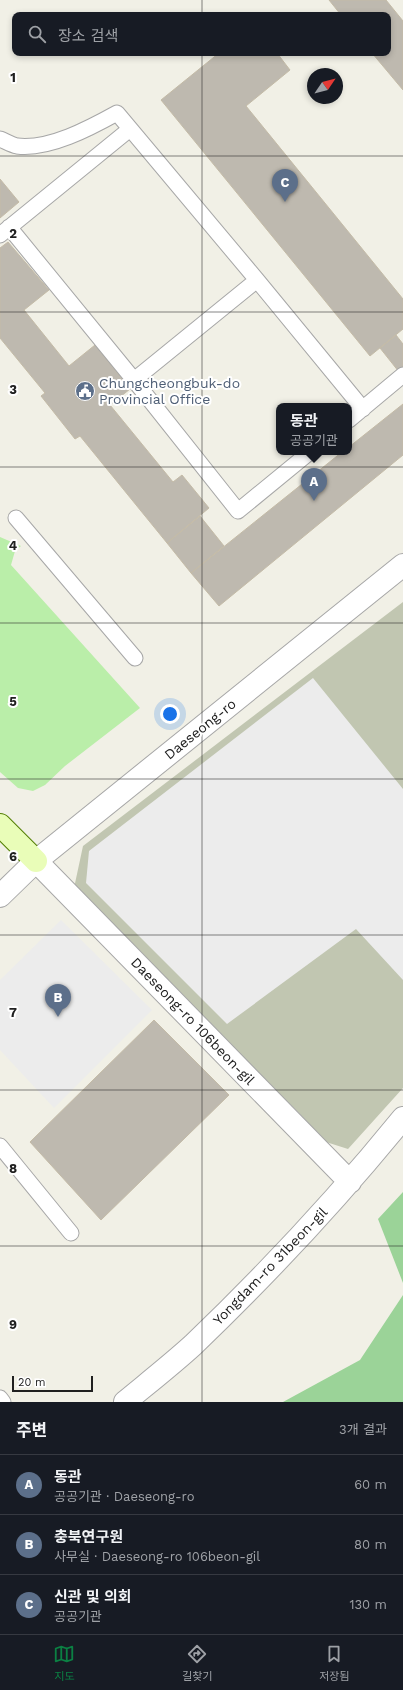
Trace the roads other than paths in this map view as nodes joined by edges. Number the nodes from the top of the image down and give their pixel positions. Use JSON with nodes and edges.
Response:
{"nodes":[{"id":1,"x":130,"y":128,"type":"junction"},
{"id":2,"x":0,"y":139,"type":"edge"},
{"id":3,"x":5,"y":231,"type":"edge"},
{"id":4,"x":257,"y":280,"type":"junction"},
{"id":5,"x":403,"y":375,"type":"edge"},
{"id":6,"x":134,"y":380,"type":"junction"},
{"id":7,"x":363,"y":409,"type":"junction"},
{"id":8,"x":352,"y":418,"type":"edge"},
{"id":9,"x":306,"y":455,"type":"edge"},
{"id":10,"x":16,"y":518,"type":"dead end"},
{"id":11,"x":403,"y":565,"type":"edge"},
{"id":12,"x":135,"y":658,"type":"dead end"},
{"id":13,"x":0,"y":825,"type":"edge"},
{"id":14,"x":36,"y":861,"type":"junction"},
{"id":15,"x":0,"y":896,"type":"edge"},
{"id":16,"x":403,"y":1118,"type":"edge"},
{"id":17,"x":0,"y":1146,"type":"edge"},
{"id":18,"x":350,"y":1182,"type":"junction"},
{"id":19,"x":71,"y":1233,"type":"dead end"},
{"id":20,"x":0,"y":1398,"type":"edge"},
{"id":21,"x":3,"y":1402,"type":"edge"},
{"id":22,"x":125,"y":1402,"type":"edge"}],
"edges":[{"from":1,"to":2,"type":"lane"},
{"from":1,"to":3,"type":"lane"},
{"from":1,"to":4,"type":"lane"},
{"from":3,"to":6,"type":"lane"},
{"from":4,"to":6,"type":"lane"},
{"from":4,"to":7,"type":"lane"},
{"from":5,"to":7,"type":"lane"},
{"from":6,"to":9,"type":"lane"},
{"from":7,"to":8,"type":"lane"},
{"from":10,"to":12,"type":"lane"},
{"from":11,"to":14,"type":"street","name":"Daeseong-ro"},
{"from":13,"to":14,"type":"street"},
{"from":14,"to":15,"type":"street","name":"Daeseong-ro"},
{"from":14,"to":18,"type":"street","name":"Daeseong-ro 106beon-gil"},
{"from":16,"to":18,"type":"street","name":"Yongdam-ro 31beon-gil"},
{"from":17,"to":19,"type":"lane"},
{"from":18,"to":22,"type":"street","name":"Yongdam-ro 31beon-gil"},
{"from":20,"to":21,"type":"lane"}]}
